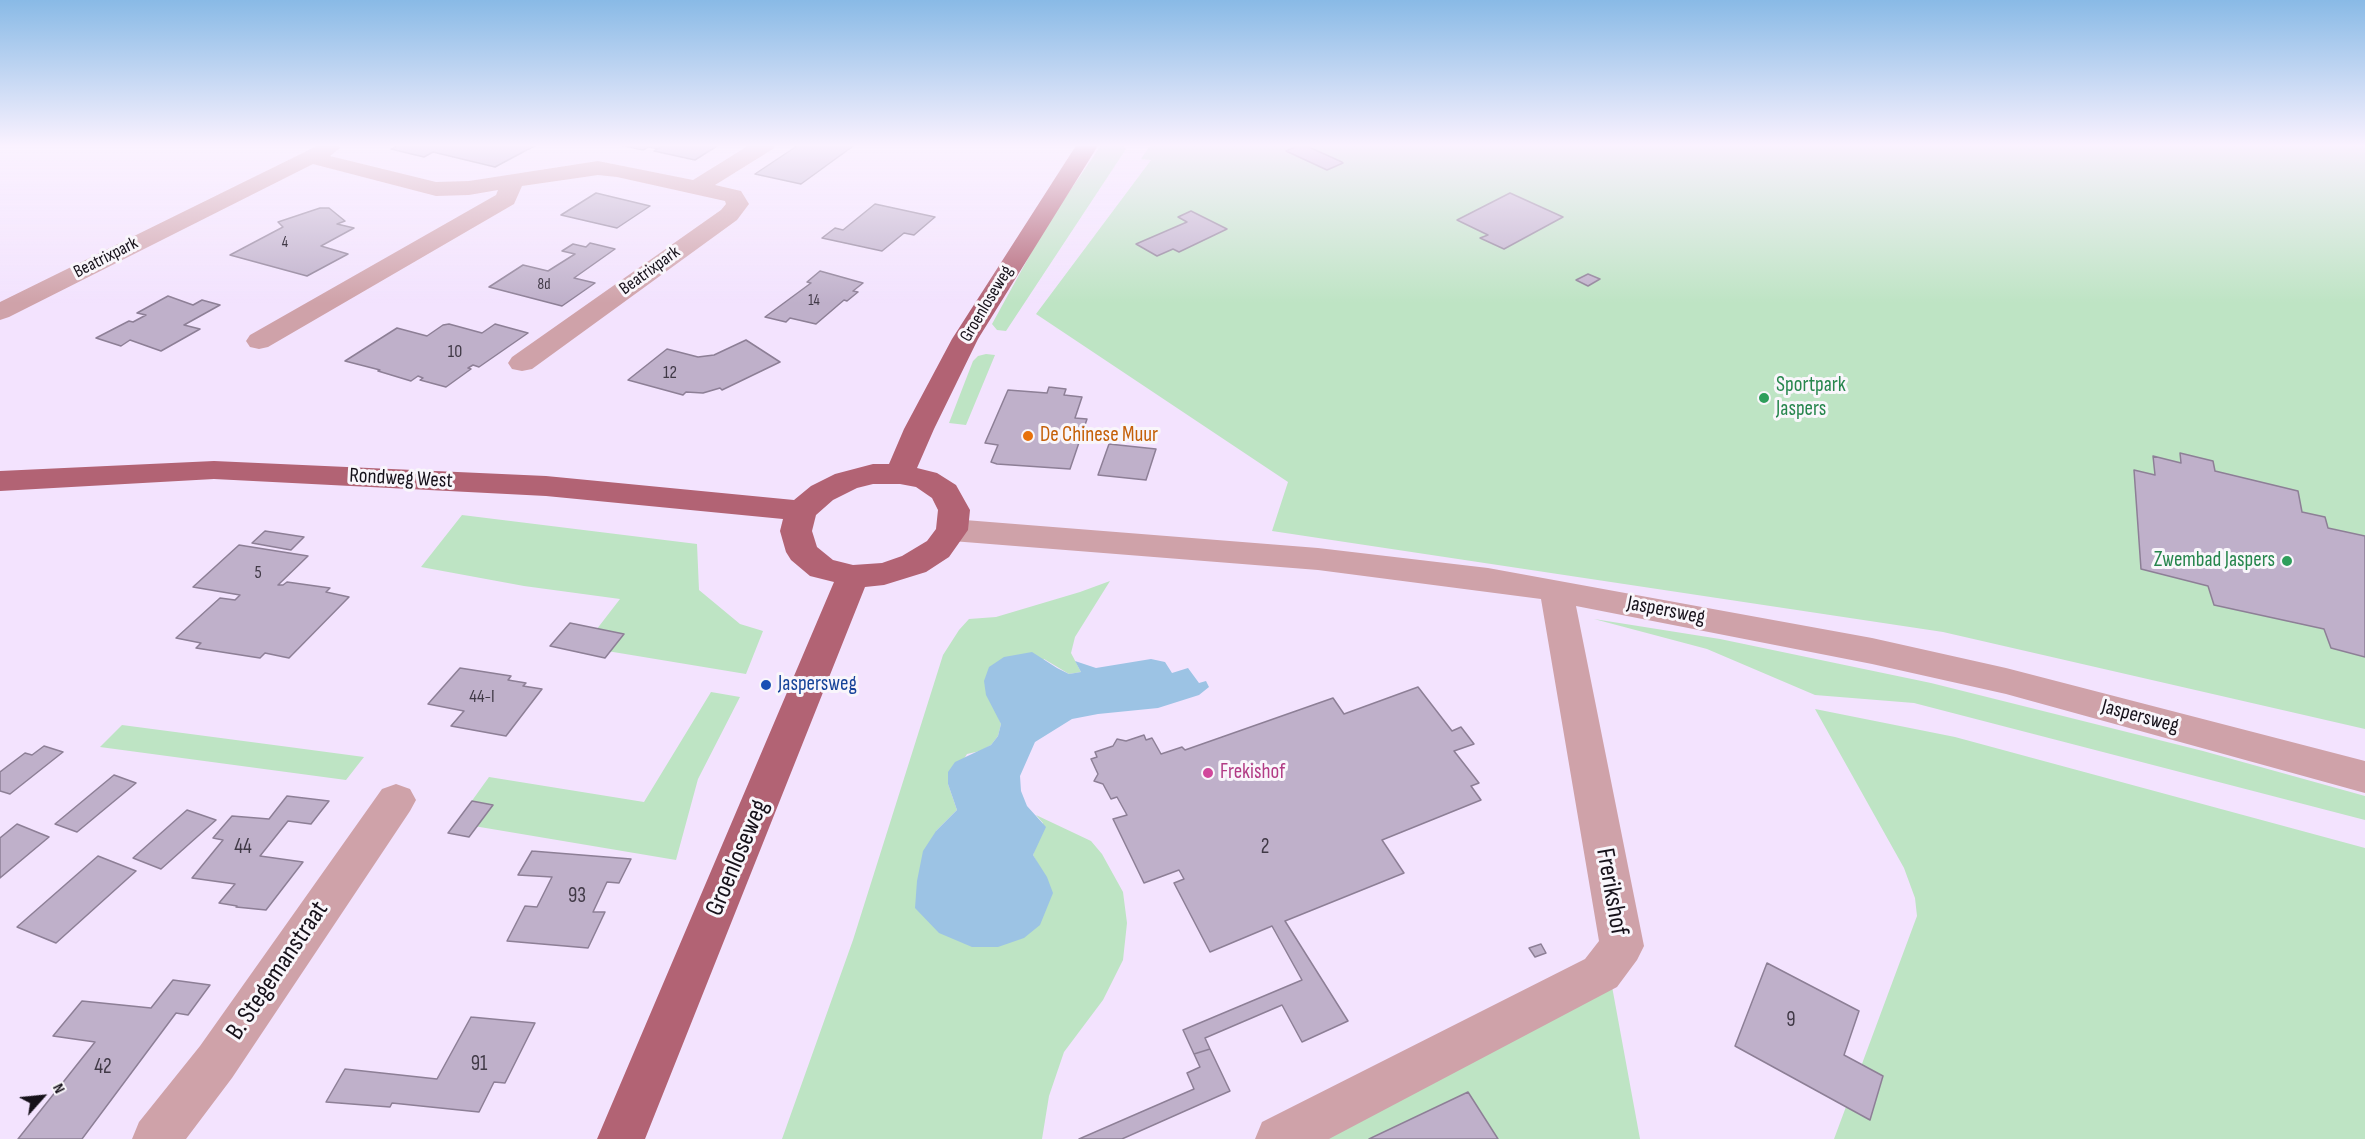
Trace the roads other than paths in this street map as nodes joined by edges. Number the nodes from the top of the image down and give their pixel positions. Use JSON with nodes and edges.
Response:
{"nodes":[{"id":1,"x":231,"y":197,"type":"edge"},
{"id":2,"x":507,"y":197,"type":"edge"},
{"id":3,"x":734,"y":197,"type":"edge"},
{"id":4,"x":1053,"y":197,"type":"edge"},
{"id":5,"x":0,"y":312,"type":"edge"},
{"id":6,"x":259,"y":341,"type":"dead end"},
{"id":7,"x":522,"y":363,"type":"dead end"},
{"id":8,"x":900,"y":474,"type":"junction"},
{"id":9,"x":0,"y":481,"type":"edge"},
{"id":10,"x":801,"y":511,"type":"junction"},
{"id":11,"x":952,"y":530,"type":"junction"},
{"id":12,"x":853,"y":576,"type":"junction"},
{"id":13,"x":1556,"y":590,"type":"junction"},
{"id":14,"x":2365,"y":777,"type":"edge"},
{"id":15,"x":396,"y":800,"type":"dead end"},
{"id":16,"x":156,"y":1139,"type":"edge"},
{"id":17,"x":621,"y":1139,"type":"edge"},
{"id":18,"x":1279,"y":1139,"type":"edge"}],
"edges":[{"from":1,"to":5,"type":"street","name":"Beatrixpark"},
{"from":2,"to":6,"type":"street"},
{"from":3,"to":7,"type":"street","name":"Beatrixpark"},
{"from":4,"to":8,"type":"main road","name":"Groenloseweg"},
{"from":8,"to":10,"type":"main road"},
{"from":8,"to":11,"type":"main road"},
{"from":9,"to":10,"type":"main road","name":"Rondweg West"},
{"from":10,"to":12,"type":"main road"},
{"from":11,"to":12,"type":"main road"},
{"from":11,"to":13,"type":"street","name":"Jaspersweg"},
{"from":12,"to":17,"type":"main road","name":"Groenloseweg"},
{"from":13,"to":14,"type":"street","name":"Jaspersweg"},
{"from":13,"to":18,"type":"street","name":"Frerikshof"},
{"from":15,"to":16,"type":"street","name":"B. Stegemanstraat"}]}
